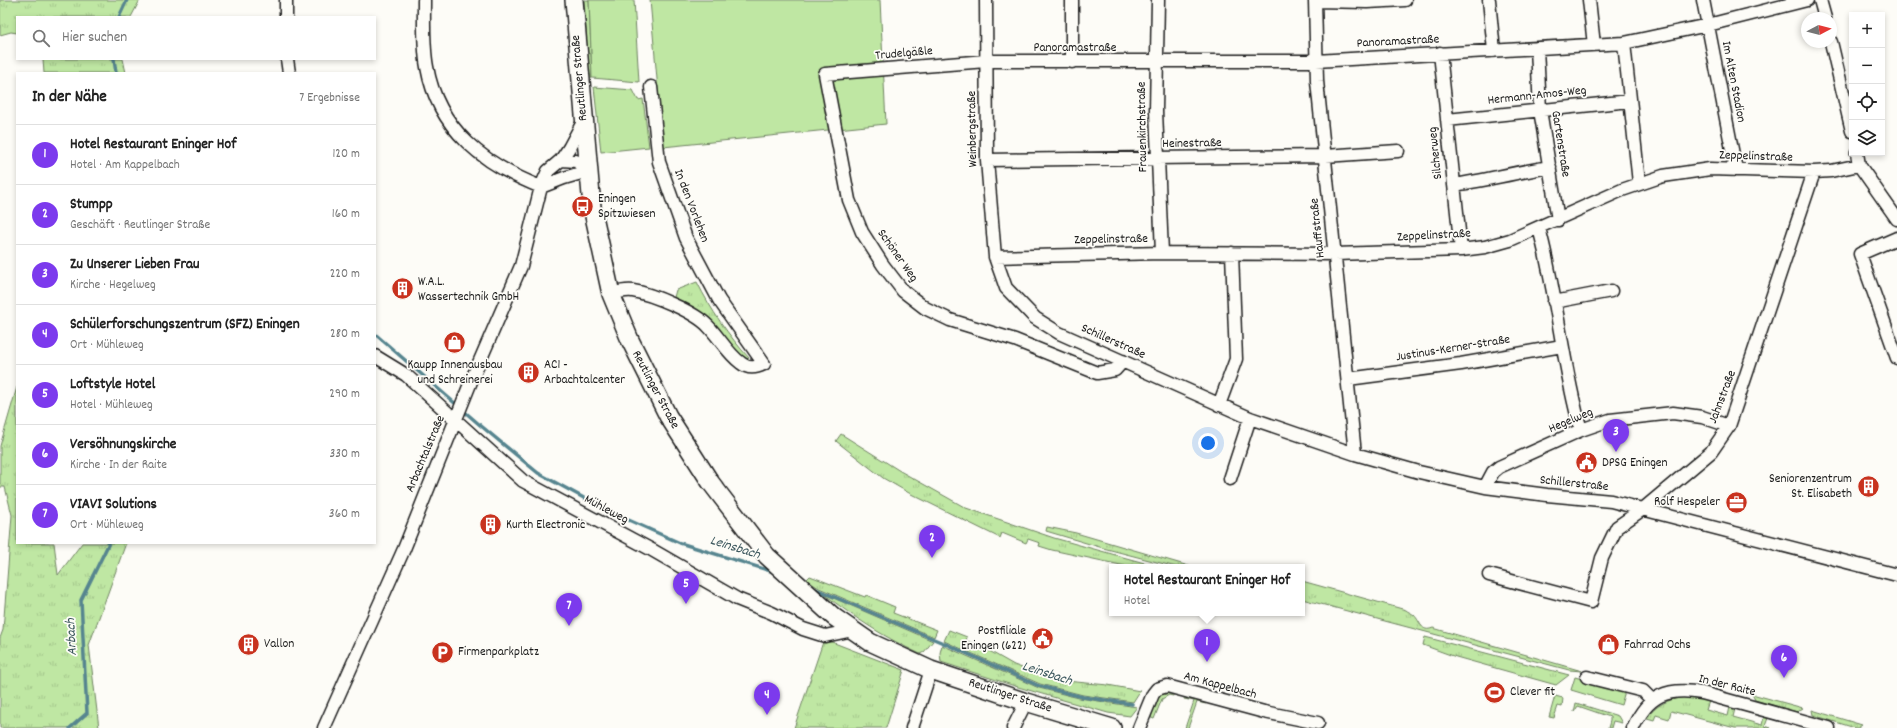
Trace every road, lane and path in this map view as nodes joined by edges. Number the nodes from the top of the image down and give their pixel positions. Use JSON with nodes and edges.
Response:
{"nodes":[{"id":1,"x":286,"y":0,"type":"edge"},
{"id":2,"x":424,"y":0,"type":"edge"},
{"id":3,"x":574,"y":0,"type":"edge"},
{"id":4,"x":986,"y":0,"type":"edge"},
{"id":5,"x":1072,"y":0,"type":"edge"},
{"id":6,"x":1158,"y":0,"type":"edge"},
{"id":7,"x":1315,"y":0,"type":"edge"},
{"id":8,"x":1405,"y":0,"type":"edge"},
{"id":9,"x":1489,"y":0,"type":"edge"},
{"id":10,"x":1589,"y":0,"type":"edge"},
{"id":11,"x":1703,"y":0,"type":"edge"},
{"id":12,"x":1807,"y":0,"type":"edge"},
{"id":13,"x":1820,"y":0,"type":"edge"},
{"id":14,"x":1823,"y":12,"type":"edge"},
{"id":15,"x":286,"y":16,"type":"edge"},
{"id":16,"x":1708,"y":25,"type":"junction"},
{"id":17,"x":1624,"y":43,"type":"junction"},
{"id":18,"x":1594,"y":45,"type":"junction"},
{"id":19,"x":1536,"y":48,"type":"junction"},
{"id":20,"x":1832,"y":48,"type":"edge"},
{"id":21,"x":1494,"y":51,"type":"junction"},
{"id":22,"x":1440,"y":53,"type":"junction"},
{"id":23,"x":287,"y":60,"type":"edge"},
{"id":24,"x":1156,"y":61,"type":"junction"},
{"id":25,"x":1316,"y":61,"type":"junction"},
{"id":26,"x":986,"y":62,"type":"junction"},
{"id":27,"x":1072,"y":62,"type":"junction"},
{"id":28,"x":289,"y":72,"type":"edge"},
{"id":29,"x":825,"y":74,"type":"joint"},
{"id":30,"x":651,"y":87,"type":"dead end"},
{"id":31,"x":1630,"y":101,"type":"junction"},
{"id":32,"x":1540,"y":110,"type":"junction"},
{"id":33,"x":584,"y":120,"type":"junction"},
{"id":34,"x":1447,"y":120,"type":"junction"},
{"id":35,"x":1849,"y":120,"type":"edge"},
{"id":36,"x":1398,"y":151,"type":"dead end"},
{"id":37,"x":1325,"y":156,"type":"junction"},
{"id":38,"x":1157,"y":158,"type":"junction"},
{"id":39,"x":1858,"y":159,"type":"edge"},
{"id":40,"x":561,"y":160,"type":"junction"},
{"id":41,"x":987,"y":160,"type":"junction"},
{"id":42,"x":1550,"y":167,"type":"junction"},
{"id":43,"x":1736,"y":170,"type":"junction"},
{"id":44,"x":588,"y":171,"type":"junction"},
{"id":45,"x":1814,"y":172,"type":"junction"},
{"id":46,"x":1639,"y":183,"type":"junction"},
{"id":47,"x":1454,"y":185,"type":"junction"},
{"id":48,"x":541,"y":187,"type":"junction"},
{"id":49,"x":1897,"y":219,"type":"edge"},
{"id":50,"x":1558,"y":220,"type":"junction"},
{"id":51,"x":1539,"y":228,"type":"junction"},
{"id":52,"x":1897,"y":238,"type":"edge"},
{"id":53,"x":1461,"y":250,"type":"junction"},
{"id":54,"x":1162,"y":253,"type":"junction"},
{"id":55,"x":1232,"y":253,"type":"junction"},
{"id":56,"x":1334,"y":254,"type":"junction"},
{"id":57,"x":995,"y":257,"type":"junction"},
{"id":58,"x":1611,"y":291,"type":"dead end"},
{"id":59,"x":611,"y":294,"type":"junction"},
{"id":60,"x":1554,"y":302,"type":"junction"},
{"id":61,"x":1562,"y":346,"type":"junction"},
{"id":62,"x":376,"y":357,"type":"edge"},
{"id":63,"x":1897,"y":358,"type":"edge"},
{"id":64,"x":1123,"y":361,"type":"junction"},
{"id":65,"x":1348,"y":379,"type":"junction"},
{"id":66,"x":1218,"y":405,"type":"junction"},
{"id":67,"x":1250,"y":418,"type":"junction"},
{"id":68,"x":456,"y":420,"type":"junction"},
{"id":69,"x":1729,"y":426,"type":"junction"},
{"id":70,"x":1581,"y":430,"type":"junction"},
{"id":71,"x":1355,"y":454,"type":"junction"},
{"id":72,"x":1230,"y":480,"type":"dead end"},
{"id":73,"x":1485,"y":487,"type":"junction"},
{"id":74,"x":1643,"y":509,"type":"junction"},
{"id":75,"x":1489,"y":575,"type":"dead end"},
{"id":76,"x":1897,"y":575,"type":"edge"},
{"id":77,"x":853,"y":630,"type":"junction"},
{"id":78,"x":930,"y":670,"type":"junction"},
{"id":79,"x":1587,"y":677,"type":"dead end"},
{"id":80,"x":1652,"y":700,"type":"junction"},
{"id":81,"x":1026,"y":702,"type":"junction"},
{"id":82,"x":1318,"y":723,"type":"dead end"},
{"id":83,"x":324,"y":728,"type":"edge"},
{"id":84,"x":912,"y":728,"type":"edge"},
{"id":85,"x":1013,"y":728,"type":"edge"},
{"id":86,"x":1112,"y":728,"type":"edge"},
{"id":87,"x":1139,"y":728,"type":"edge"},
{"id":88,"x":1633,"y":728,"type":"edge"},
{"id":89,"x":1829,"y":728,"type":"edge"}],
"edges":[{"from":1,"to":15,"type":"street"},
{"from":2,"to":48,"type":"street"},
{"from":3,"to":33,"type":"main road","name":"Reutlinger Straße"},
{"from":4,"to":26,"type":"street","name":"Weinbergstraße"},
{"from":5,"to":27,"type":"street"},
{"from":6,"to":24,"type":"street","name":"Frauenkirchstraße"},
{"from":7,"to":8,"type":"street"},
{"from":7,"to":25,"type":"street","name":"Hauffstraße"},
{"from":9,"to":21,"type":"street"},
{"from":10,"to":18,"type":"street"},
{"from":11,"to":16,"type":"street","name":"Im Alten Stadion"},
{"from":12,"to":16,"type":"street","name":"Panoramastraße"},
{"from":13,"to":14,"type":"street"},
{"from":16,"to":17,"type":"street","name":"Panoramastraße"},
{"from":16,"to":43,"type":"street","name":"Im Alten Stadion"},
{"from":17,"to":18,"type":"street","name":"Panoramastraße"},
{"from":17,"to":31,"type":"street"},
{"from":18,"to":19,"type":"street","name":"Panoramastraße"},
{"from":19,"to":21,"type":"street","name":"Panoramastraße"},
{"from":19,"to":32,"type":"street","name":"Gartenstraße"},
{"from":20,"to":35,"type":"street"},
{"from":21,"to":22,"type":"street","name":"Panoramastraße"},
{"from":22,"to":25,"type":"street","name":"Panoramastraße"},
{"from":22,"to":34,"type":"street","name":"Silcherweg"},
{"from":23,"to":28,"type":"street"},
{"from":24,"to":25,"type":"street","name":"Panoramastraße"},
{"from":24,"to":27,"type":"street","name":"Panoramastraße"},
{"from":24,"to":38,"type":"street","name":"Frauenkirchstraße"},
{"from":25,"to":37,"type":"street","name":"Hauffstraße"},
{"from":26,"to":27,"type":"street","name":"Panoramastraße"},
{"from":26,"to":29,"type":"street","name":"Trudelgäßle"},
{"from":26,"to":41,"type":"street","name":"Weinbergstraße"},
{"from":29,"to":64,"type":"street","name":"Schöner Weg"},
{"from":30,"to":59,"type":"street","name":"In den Vorlehen"},
{"from":31,"to":32,"type":"street","name":"Hermann-Amos-Weg"},
{"from":31,"to":46,"type":"street"},
{"from":32,"to":34,"type":"street","name":"Hermann-Amos-Weg"},
{"from":32,"to":42,"type":"street","name":"Gartenstraße"},
{"from":33,"to":40,"type":"street","name":"Arbachtalstraße"},
{"from":33,"to":44,"type":"main road","name":"Reutlinger Straße"},
{"from":34,"to":47,"type":"street","name":"Silcherweg"},
{"from":36,"to":37,"type":"street","name":"Heinestraße"},
{"from":37,"to":38,"type":"street","name":"Heinestraße"},
{"from":37,"to":56,"type":"street","name":"Hauffstraße"},
{"from":38,"to":41,"type":"street","name":"Heinestraße"},
{"from":38,"to":54,"type":"street","name":"Frauenkirchstraße"},
{"from":39,"to":45,"type":"street","name":"Zeppelinstraße"},
{"from":39,"to":49,"type":"street"},
{"from":40,"to":44,"type":"street"},
{"from":40,"to":48,"type":"street","name":"Arbachtalstraße"},
{"from":41,"to":57,"type":"street","name":"Weinbergstraße"},
{"from":42,"to":47,"type":"street"},
{"from":42,"to":50,"type":"street","name":"Gartenstraße"},
{"from":43,"to":45,"type":"street","name":"Zeppelinstraße"},
{"from":43,"to":46,"type":"street","name":"Zeppelinstraße"},
{"from":44,"to":48,"type":"street"},
{"from":44,"to":59,"type":"main road","name":"Reutlinger Straße"},
{"from":45,"to":69,"type":"street","name":"Jahnstraße"},
{"from":46,"to":50,"type":"street","name":"Zeppelinstraße"},
{"from":47,"to":53,"type":"street","name":"Silcherweg"},
{"from":48,"to":68,"type":"street","name":"Arbachtalstraße"},
{"from":50,"to":51,"type":"street","name":"Zeppelinstraße"},
{"from":51,"to":53,"type":"street","name":"Zeppelinstraße"},
{"from":51,"to":60,"type":"street"},
{"from":52,"to":63,"type":"street"},
{"from":53,"to":56,"type":"street","name":"Zeppelinstraße"},
{"from":54,"to":55,"type":"street","name":"Zeppelinstraße"},
{"from":54,"to":57,"type":"street","name":"Zeppelinstraße"},
{"from":55,"to":56,"type":"street","name":"Zeppelinstraße"},
{"from":55,"to":66,"type":"street"},
{"from":56,"to":65,"type":"street","name":"Hauffstraße"},
{"from":57,"to":64,"type":"street","name":"Schillerstraße"},
{"from":58,"to":60,"type":"street"},
{"from":59,"to":77,"type":"main road","name":"Reutlinger Straße"},
{"from":60,"to":61,"type":"street"},
{"from":61,"to":65,"type":"street","name":"Justinus-Kerner-Straße"},
{"from":61,"to":70,"type":"street"},
{"from":62,"to":68,"type":"street","name":"Mühleweg"},
{"from":64,"to":66,"type":"street","name":"Schillerstraße"},
{"from":65,"to":71,"type":"street","name":"Hauffstraße"},
{"from":66,"to":67,"type":"street","name":"Schillerstraße"},
{"from":67,"to":71,"type":"street","name":"Schillerstraße"},
{"from":67,"to":72,"type":"street"},
{"from":68,"to":77,"type":"street","name":"Mühleweg"},
{"from":68,"to":83,"type":"street","name":"Arbachtalstraße"},
{"from":69,"to":70,"type":"street","name":"Hegelweg"},
{"from":69,"to":74,"type":"street","name":"Jahnstraße"},
{"from":70,"to":73,"type":"street","name":"Hegelweg"},
{"from":71,"to":73,"type":"street","name":"Schillerstraße"},
{"from":73,"to":74,"type":"street","name":"Schillerstraße"},
{"from":74,"to":75,"type":"street","name":"Jahnstraße"},
{"from":74,"to":76,"type":"street","name":"Schillerstraße"},
{"from":77,"to":78,"type":"main road","name":"Reutlinger Straße"},
{"from":78,"to":81,"type":"main road","name":"Reutlinger Straße"},
{"from":78,"to":84,"type":"street"},
{"from":79,"to":80,"type":"street"},
{"from":80,"to":88,"type":"street","name":"In der Raite"},
{"from":80,"to":89,"type":"street","name":"In der Raite"},
{"from":81,"to":85,"type":"street"},
{"from":81,"to":86,"type":"main road","name":"Reutlinger Straße"},
{"from":82,"to":87,"type":"street","name":"Am Kappelbach"}]}
